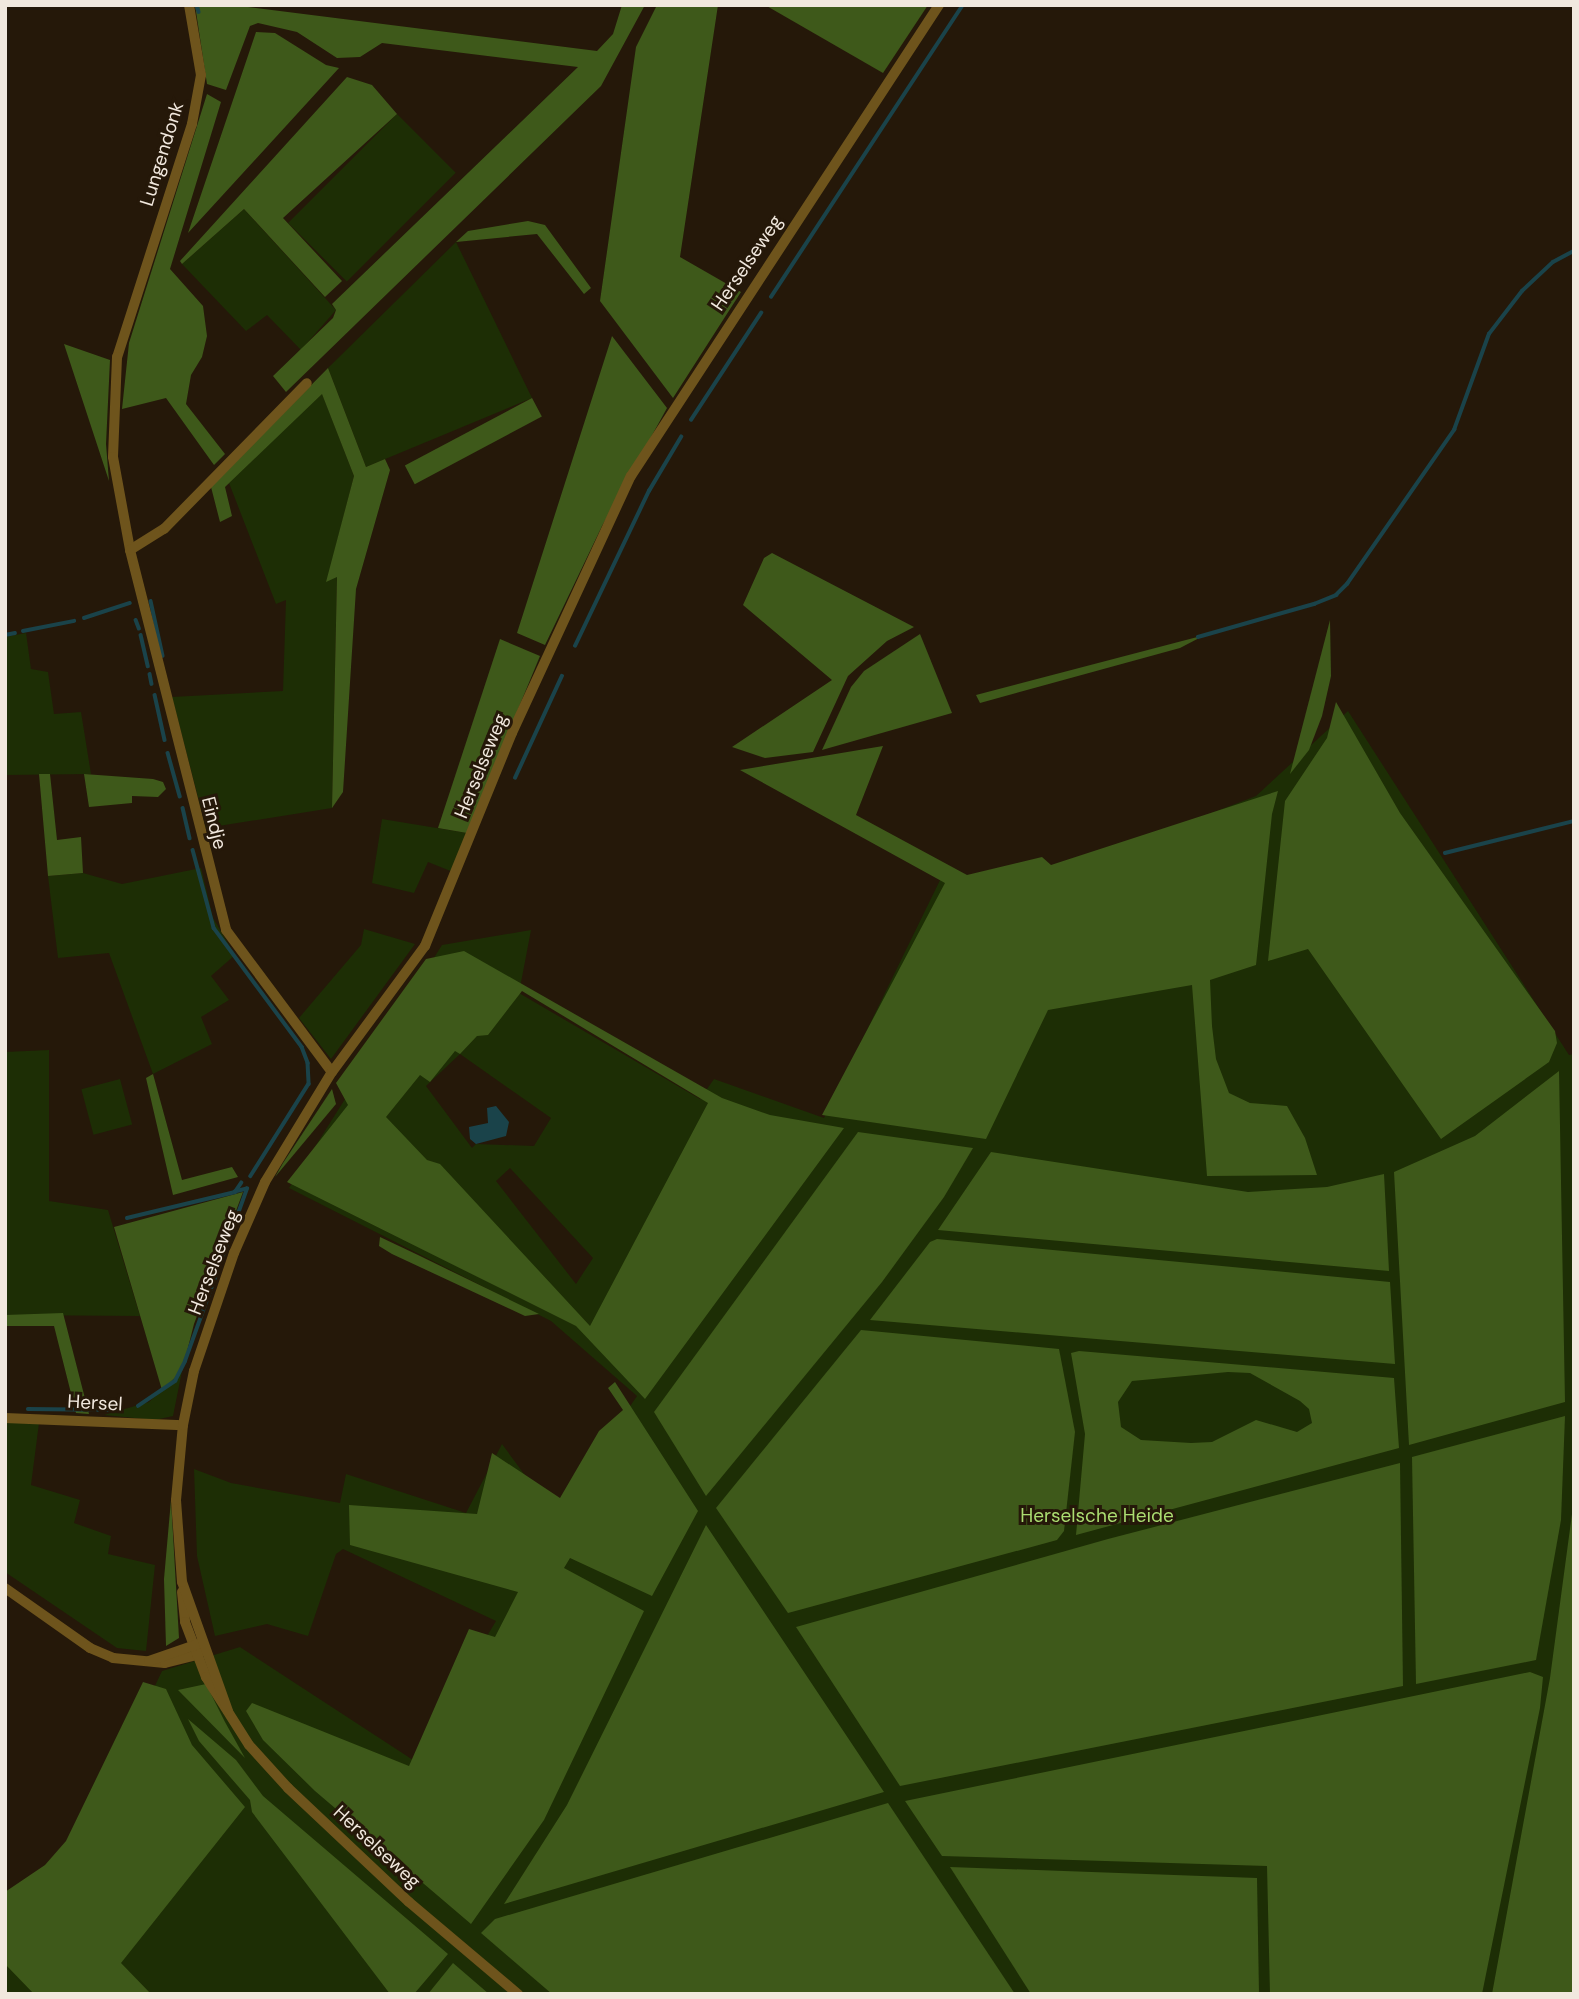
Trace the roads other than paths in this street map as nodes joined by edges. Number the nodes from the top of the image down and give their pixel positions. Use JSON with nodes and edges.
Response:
{"nodes":[{"id":1,"x":189,"y":5,"type":"edge"},
{"id":2,"x":939,"y":5,"type":"edge"},
{"id":3,"x":130,"y":310,"type":"joint"},
{"id":4,"x":307,"y":383,"type":"dead end"},
{"id":5,"x":130,"y":550,"type":"junction"},
{"id":6,"x":332,"y":1072,"type":"junction"},
{"id":7,"x":5,"y":1418,"type":"edge"},
{"id":8,"x":183,"y":1425,"type":"junction"},
{"id":9,"x":5,"y":1588,"type":"edge"},
{"id":10,"x":197,"y":1648,"type":"junction"},
{"id":11,"x":518,"y":1994,"type":"edge"}],
"edges":[{"from":1,"to":3,"type":"street","name":"Lungendonk"},
{"from":2,"to":6,"type":"street","name":"Herselseweg"},
{"from":3,"to":5,"type":"street","name":"Eindje"},
{"from":4,"to":5,"type":"street"},
{"from":5,"to":6,"type":"street","name":"Eindje"},
{"from":6,"to":8,"type":"street","name":"Herselseweg"},
{"from":7,"to":8,"type":"street","name":"Hersel"},
{"from":8,"to":10,"type":"street","name":"Herselseweg"},
{"from":9,"to":10,"type":"street"},
{"from":10,"to":11,"type":"street","name":"Herselseweg"}]}
